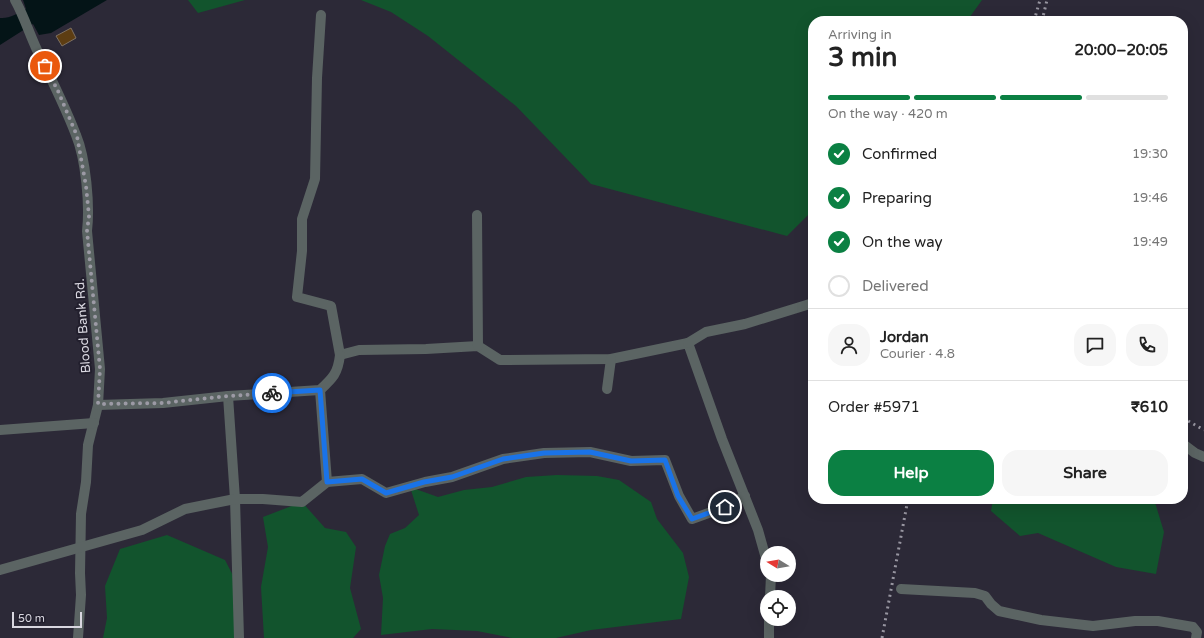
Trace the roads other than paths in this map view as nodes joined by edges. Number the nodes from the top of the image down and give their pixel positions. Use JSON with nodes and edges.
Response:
{"nodes":[{"id":1,"x":15,"y":0,"type":"edge"},
{"id":2,"x":321,"y":15,"type":"dead end"},
{"id":3,"x":477,"y":215,"type":"dead end"},
{"id":4,"x":808,"y":305,"type":"edge"},
{"id":5,"x":688,"y":343,"type":"junction"},
{"id":6,"x":478,"y":346,"type":"junction"},
{"id":7,"x":340,"y":355,"type":"junction"},
{"id":8,"x":610,"y":360,"type":"junction"},
{"id":9,"x":320,"y":390,"type":"junction"},
{"id":10,"x":607,"y":390,"type":"dead end"},
{"id":11,"x":228,"y":396,"type":"junction"},
{"id":12,"x":98,"y":404,"type":"junction"},
{"id":13,"x":94,"y":423,"type":"junction"},
{"id":14,"x":0,"y":430,"type":"edge"},
{"id":15,"x":1188,"y":448,"type":"edge"},
{"id":16,"x":1204,"y":456,"type":"edge"},
{"id":17,"x":327,"y":482,"type":"junction"},
{"id":18,"x":745,"y":496,"type":"junction"},
{"id":19,"x":235,"y":499,"type":"junction"},
{"id":20,"x":762,"y":546,"type":"edge"},
{"id":21,"x":80,"y":547,"type":"junction"},
{"id":22,"x":0,"y":570,"type":"edge"},
{"id":23,"x":901,"y":589,"type":"dead end"},
{"id":24,"x":769,"y":626,"type":"edge"},
{"id":25,"x":78,"y":638,"type":"edge"},
{"id":26,"x":239,"y":638,"type":"edge"},
{"id":27,"x":769,"y":638,"type":"edge"},
{"id":28,"x":1196,"y":638,"type":"edge"}],
"edges":[{"from":1,"to":12,"type":"street","name":"Blood Bank Rd."},
{"from":2,"to":7,"type":"street"},
{"from":3,"to":6,"type":"street"},
{"from":4,"to":5,"type":"street"},
{"from":5,"to":8,"type":"street"},
{"from":5,"to":18,"type":"street"},
{"from":6,"to":7,"type":"street"},
{"from":6,"to":8,"type":"street"},
{"from":7,"to":9,"type":"street"},
{"from":8,"to":10,"type":"street"},
{"from":9,"to":11,"type":"street"},
{"from":9,"to":17,"type":"street"},
{"from":11,"to":12,"type":"street"},
{"from":11,"to":19,"type":"street"},
{"from":12,"to":13,"type":"street","name":"Blood Bank Rd."},
{"from":13,"to":14,"type":"street"},
{"from":13,"to":21,"type":"street","name":"Blood Bank Rd."},
{"from":15,"to":16,"type":"street"},
{"from":17,"to":18,"type":"street"},
{"from":17,"to":19,"type":"street"},
{"from":18,"to":20,"type":"street"},
{"from":19,"to":21,"type":"street"},
{"from":19,"to":26,"type":"street"},
{"from":21,"to":22,"type":"street"},
{"from":21,"to":25,"type":"street","name":"Blood Bank Rd."},
{"from":23,"to":28,"type":"street"},
{"from":24,"to":27,"type":"street"}]}
